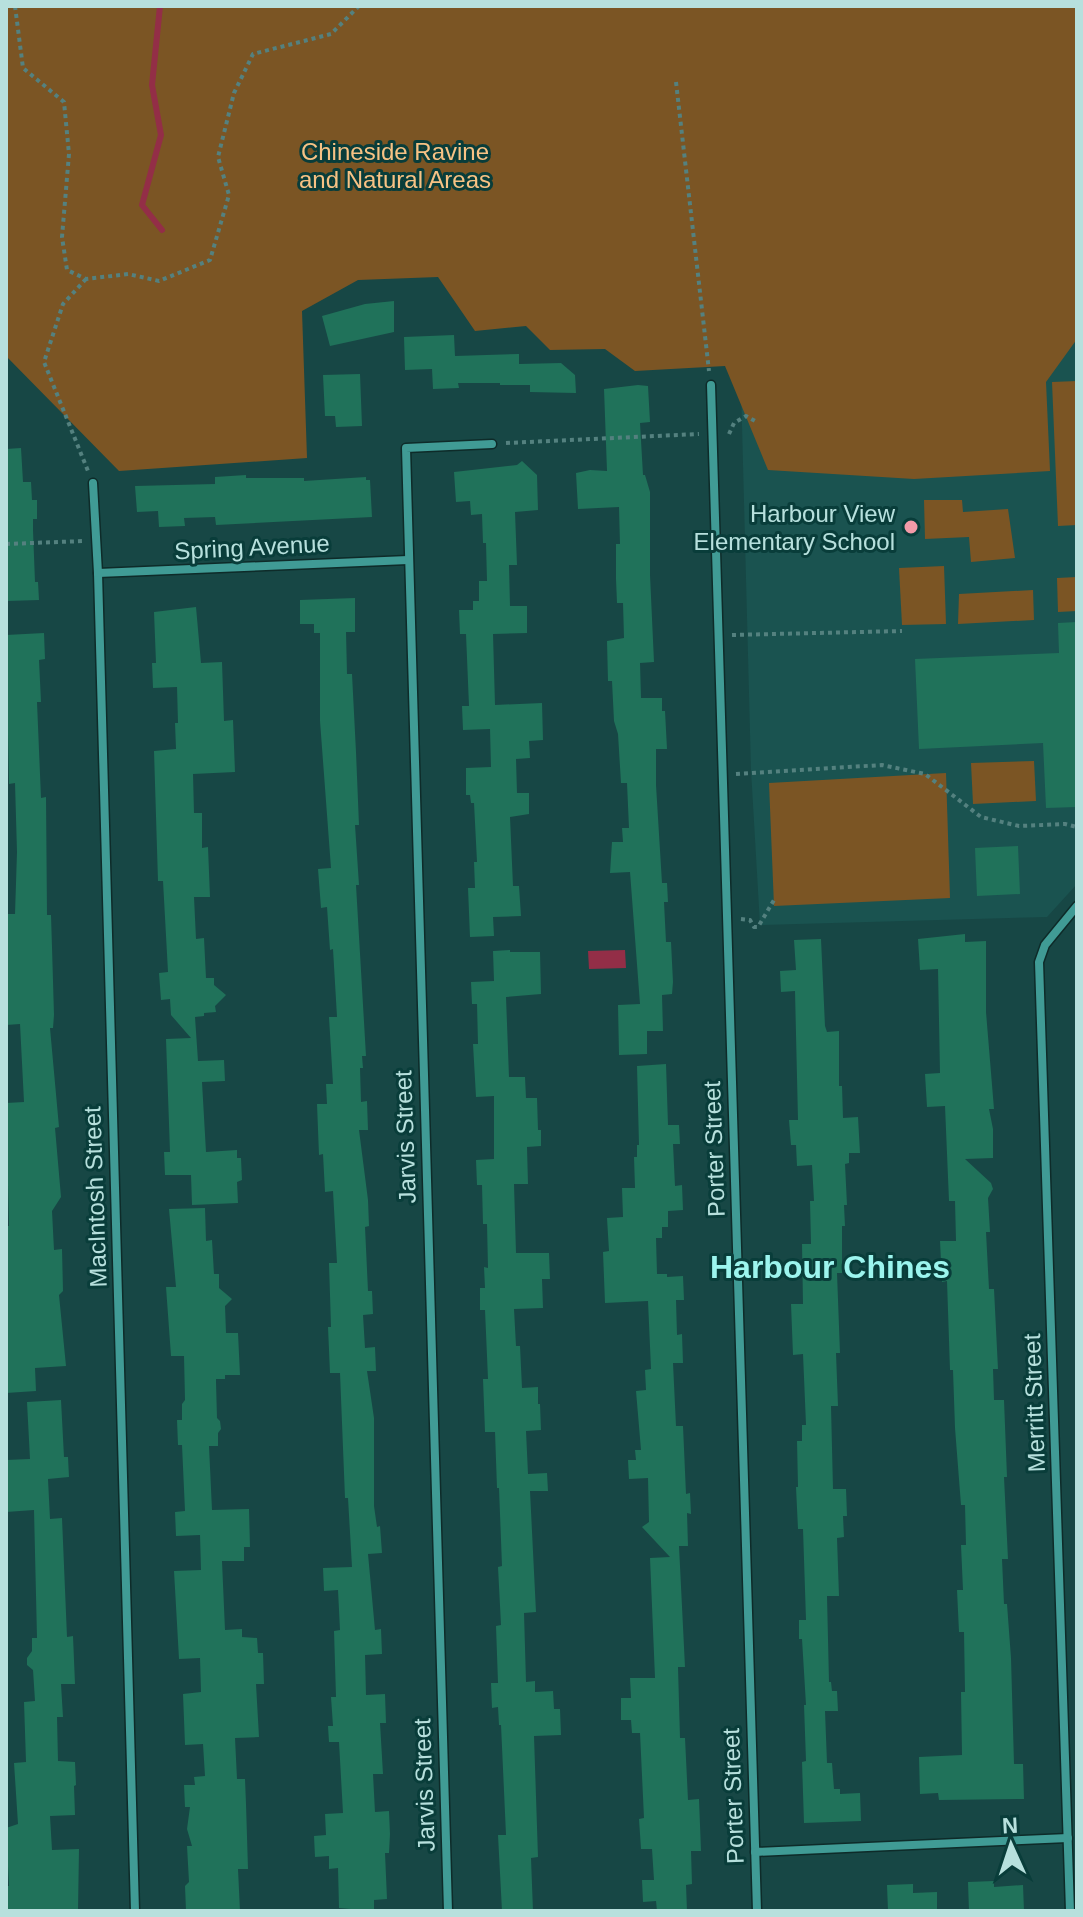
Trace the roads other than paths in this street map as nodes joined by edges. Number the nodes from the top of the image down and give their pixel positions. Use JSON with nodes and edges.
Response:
{"nodes":[{"id":1,"x":711,"y":385,"type":"road end"},
{"id":2,"x":492,"y":444,"type":"road end"},
{"id":3,"x":93,"y":483,"type":"road end"},
{"id":4,"x":408,"y":560,"type":"junction"},
{"id":5,"x":98,"y":573,"type":"junction"},
{"id":6,"x":1077,"y":906,"type":"edge"},
{"id":7,"x":1068,"y":1838,"type":"junction"},
{"id":8,"x":755,"y":1852,"type":"junction"},
{"id":9,"x":135,"y":1911,"type":"edge"},
{"id":10,"x":448,"y":1911,"type":"edge"},
{"id":11,"x":757,"y":1911,"type":"edge"},
{"id":12,"x":1070,"y":1911,"type":"edge"}],
"edges":[{"from":1,"to":8,"type":"street","name":"Porter Street"},
{"from":2,"to":4,"type":"street","name":"Jarvis Street"},
{"from":3,"to":5,"type":"street","name":"MacIntosh Street"},
{"from":4,"to":5,"type":"street","name":"Spring Avenue"},
{"from":4,"to":10,"type":"street","name":"Jarvis Street"},
{"from":5,"to":9,"type":"street","name":"MacIntosh Street"},
{"from":6,"to":7,"type":"street","name":"Merritt Street"},
{"from":7,"to":8,"type":"street"},
{"from":7,"to":12,"type":"street","name":"Merritt Street"},
{"from":8,"to":11,"type":"street","name":"Porter Street"}]}
